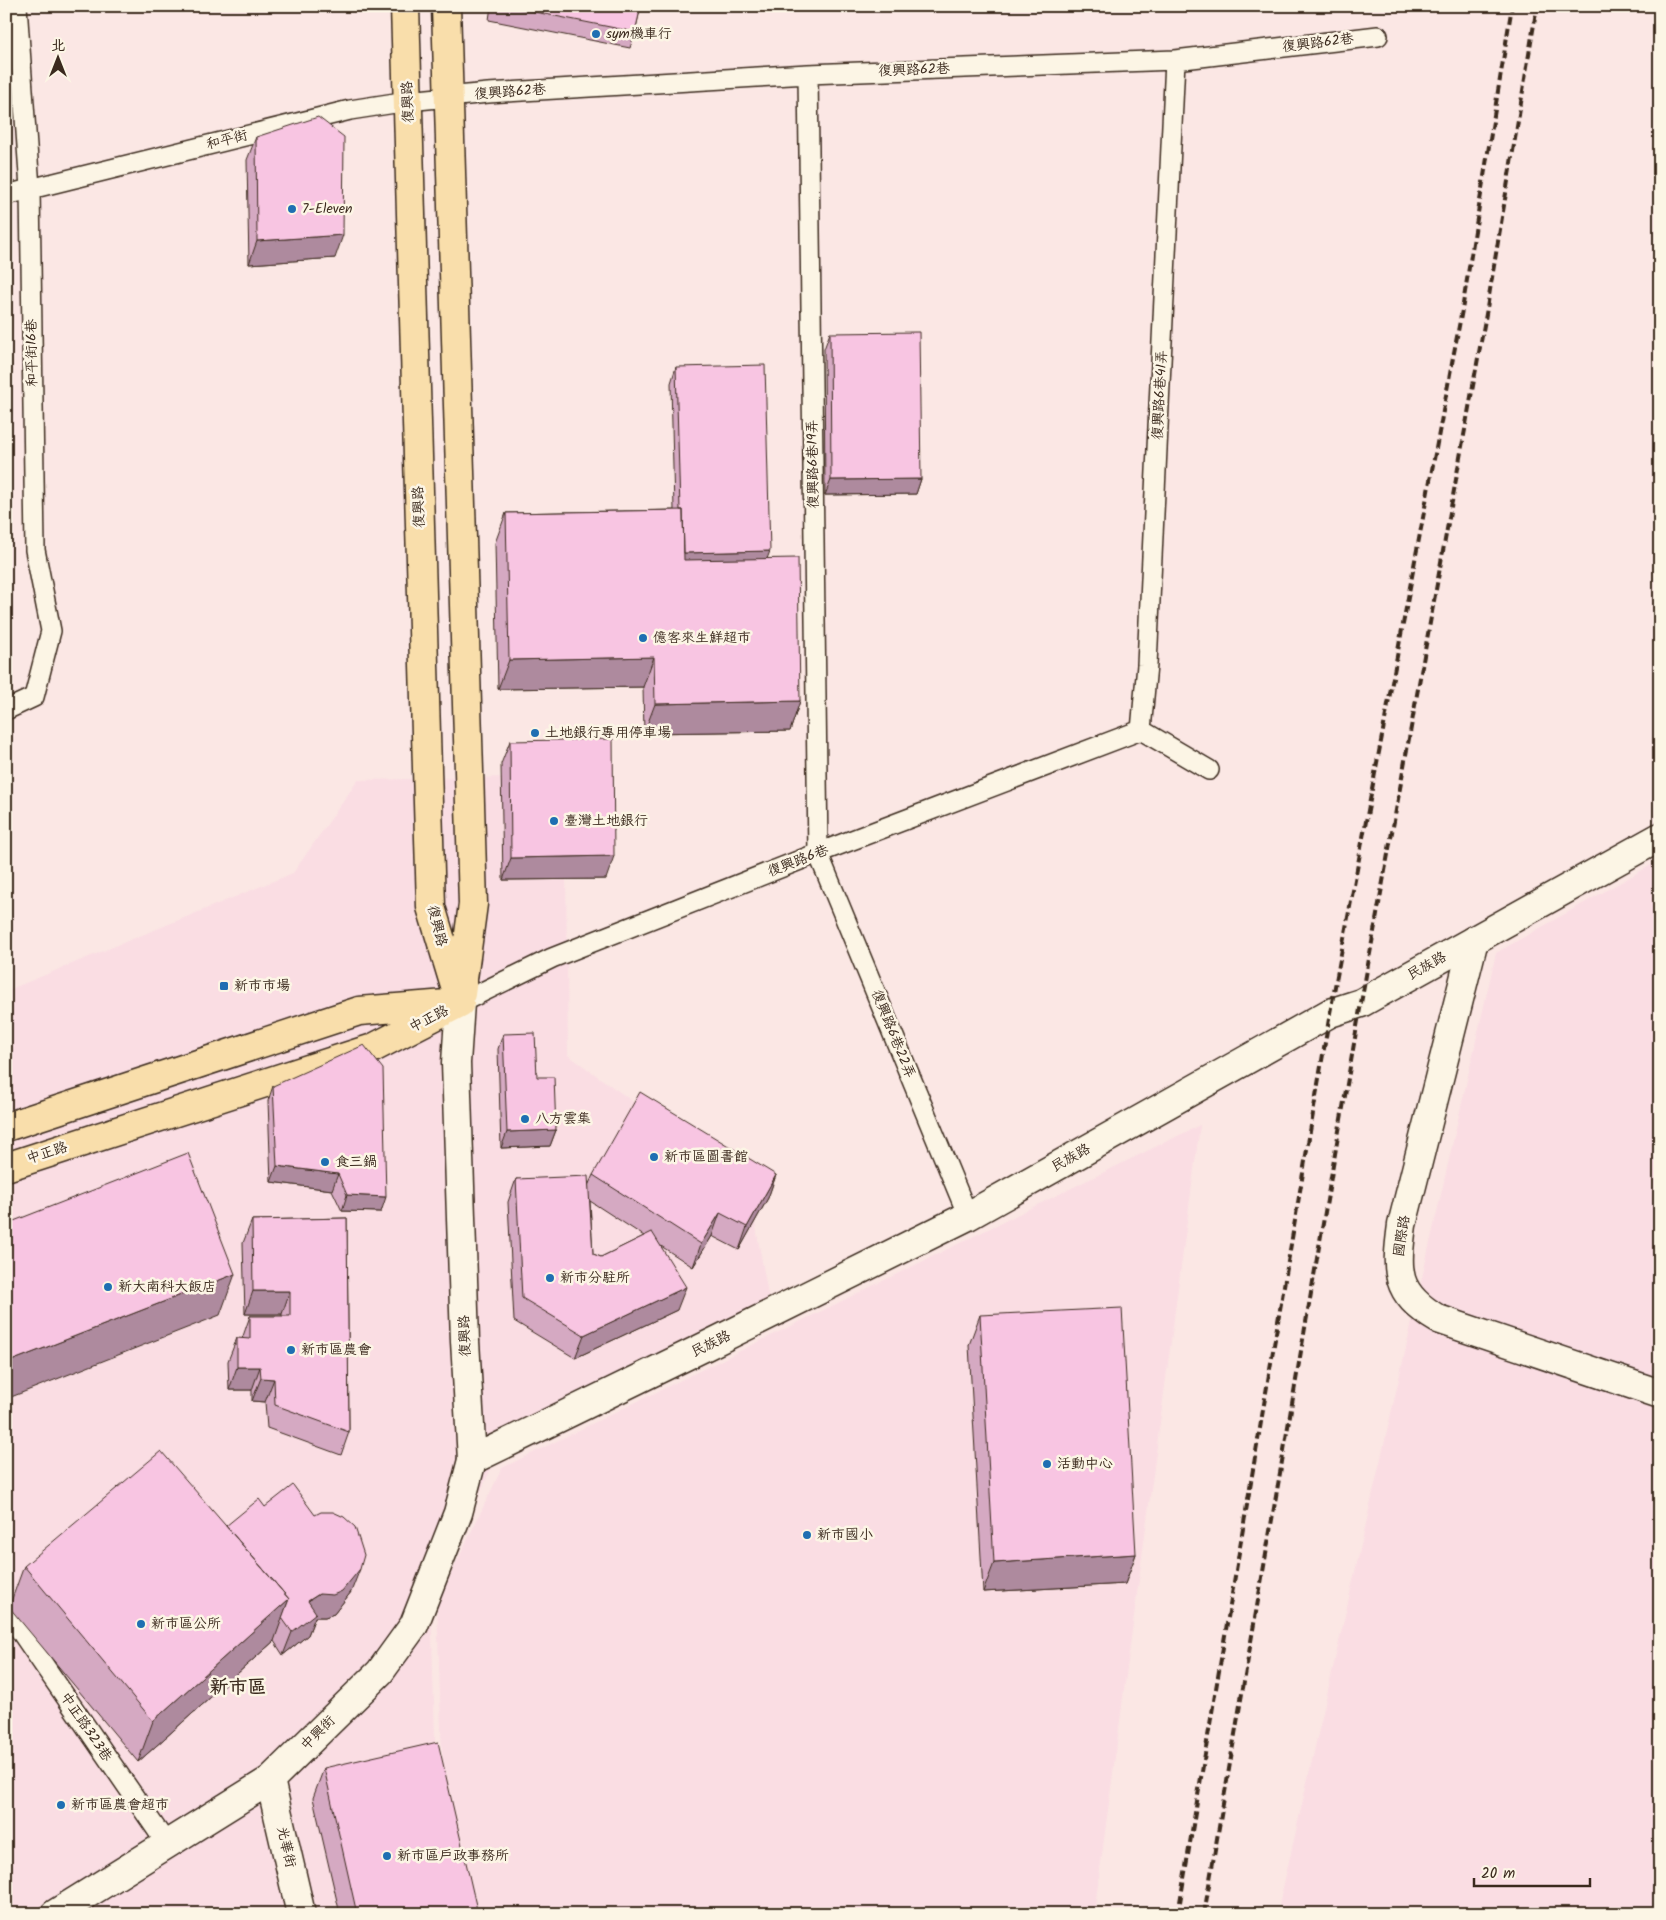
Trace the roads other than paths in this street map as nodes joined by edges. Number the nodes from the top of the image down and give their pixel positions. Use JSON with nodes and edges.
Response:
{"nodes":[{"id":1,"x":18,"y":6,"type":"edge"},
{"id":2,"x":404,"y":6,"type":"edge"},
{"id":3,"x":446,"y":6,"type":"edge"},
{"id":4,"x":1378,"y":36,"type":"dead end"},
{"id":5,"x":1175,"y":60,"type":"junction"},
{"id":6,"x":808,"y":74,"type":"junction"},
{"id":7,"x":449,"y":97,"type":"junction"},
{"id":8,"x":408,"y":101,"type":"junction"},
{"id":9,"x":30,"y":188,"type":"junction"},
{"id":10,"x":6,"y":195,"type":"edge"},
{"id":11,"x":6,"y":710,"type":"edge"},
{"id":12,"x":1141,"y":730,"type":"junction"},
{"id":13,"x":1209,"y":770,"type":"dead end"},
{"id":14,"x":1660,"y":836,"type":"edge"},
{"id":15,"x":818,"y":853,"type":"junction"},
{"id":16,"x":1474,"y":940,"type":"junction"},
{"id":17,"x":460,"y":1003,"type":"junction"},
{"id":18,"x":6,"y":1127,"type":"edge"},
{"id":19,"x":6,"y":1167,"type":"edge"},
{"id":20,"x":968,"y":1216,"type":"junction"},
{"id":21,"x":1660,"y":1394,"type":"edge"},
{"id":22,"x":472,"y":1460,"type":"junction"},
{"id":23,"x":6,"y":1610,"type":"edge"},
{"id":24,"x":270,"y":1780,"type":"junction"},
{"id":25,"x":166,"y":1843,"type":"junction"},
{"id":26,"x":55,"y":1914,"type":"edge"},
{"id":27,"x":301,"y":1914,"type":"edge"}],
"edges":[{"from":1,"to":9,"type":"lane","name":"和平街16巷"},
{"from":2,"to":8,"type":"main road","name":"復興路"},
{"from":3,"to":7,"type":"main road","name":"復興路"},
{"from":4,"to":5,"type":"lane","name":"復興路62巷"},
{"from":5,"to":6,"type":"lane","name":"復興路62巷"},
{"from":5,"to":12,"type":"lane","name":"復興路6巷41弄"},
{"from":6,"to":7,"type":"lane","name":"復興路62巷"},
{"from":6,"to":15,"type":"lane","name":"復興路6巷19弄"},
{"from":7,"to":8,"type":"lane","name":"和平街"},
{"from":7,"to":17,"type":"main road","name":"復興路"},
{"from":8,"to":9,"type":"lane","name":"和平街"},
{"from":8,"to":17,"type":"main road","name":"復興路"},
{"from":9,"to":10,"type":"lane","name":"和平街"},
{"from":9,"to":11,"type":"lane","name":"和平街16巷"},
{"from":12,"to":13,"type":"lane"},
{"from":12,"to":15,"type":"lane","name":"復興路6巷"},
{"from":14,"to":16,"type":"street","name":"民族路"},
{"from":15,"to":17,"type":"lane","name":"復興路6巷"},
{"from":15,"to":20,"type":"lane","name":"復興路6巷22弄"},
{"from":16,"to":20,"type":"street","name":"民族路"},
{"from":16,"to":21,"type":"street","name":"國際路"},
{"from":17,"to":18,"type":"main road","name":"中正路"},
{"from":17,"to":19,"type":"main road","name":"中正路"},
{"from":17,"to":22,"type":"street","name":"復興路"},
{"from":20,"to":22,"type":"street","name":"民族路"},
{"from":22,"to":24,"type":"street","name":"中興街"},
{"from":23,"to":25,"type":"lane","name":"中正路323巷"},
{"from":24,"to":25,"type":"street","name":"中興街"},
{"from":24,"to":27,"type":"street","name":"光華街"},
{"from":25,"to":26,"type":"street","name":"中興街"}]}
